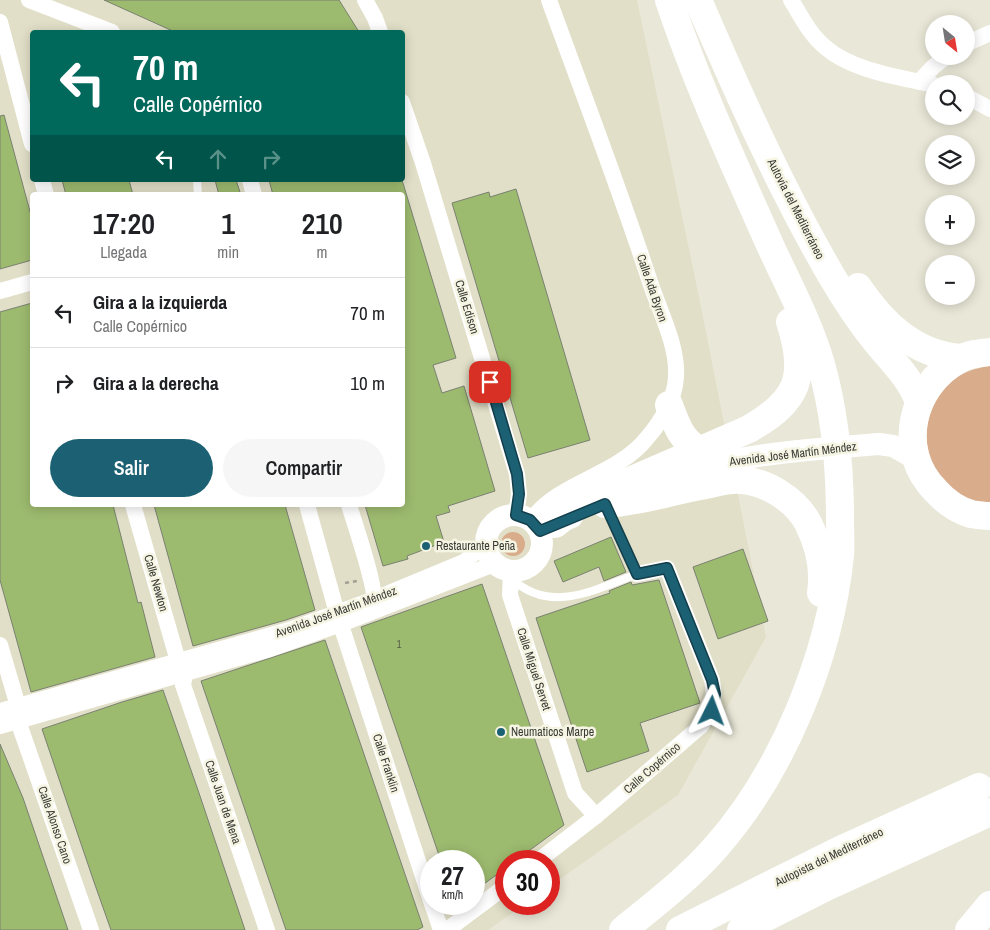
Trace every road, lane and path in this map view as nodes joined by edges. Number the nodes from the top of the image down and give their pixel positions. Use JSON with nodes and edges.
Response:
{"nodes":[{"id":1,"x":29,"y":0,"type":"edge"},
{"id":2,"x":365,"y":0,"type":"edge"},
{"id":3,"x":550,"y":0,"type":"edge"},
{"id":4,"x":670,"y":0,"type":"edge"},
{"id":5,"x":698,"y":0,"type":"edge"},
{"id":6,"x":718,"y":0,"type":"edge"},
{"id":7,"x":791,"y":0,"type":"edge"},
{"id":8,"x":0,"y":22,"type":"edge"},
{"id":9,"x":107,"y":30,"type":"edge"},
{"id":10,"x":379,"y":30,"type":"edge"},
{"id":11,"x":990,"y":33,"type":"edge"},
{"id":12,"x":975,"y":40,"type":"edge"},
{"id":13,"x":925,"y":83,"type":"edge"},
{"id":14,"x":975,"y":101,"type":"edge"},
{"id":15,"x":990,"y":109,"type":"edge"},
{"id":16,"x":405,"y":111,"type":"edge"},
{"id":17,"x":718,"y":126,"type":"junction"},
{"id":18,"x":30,"y":136,"type":"edge"},
{"id":19,"x":30,"y":283,"type":"edge"},
{"id":20,"x":0,"y":291,"type":"edge"},
{"id":21,"x":990,"y":352,"type":"edge"},
{"id":22,"x":961,"y":358,"type":"junction"},
{"id":23,"x":669,"y":405,"type":"junction"},
{"id":24,"x":915,"y":413,"type":"junction"},
{"id":25,"x":870,"y":445,"type":"junction"},
{"id":26,"x":699,"y":450,"type":"junction"},
{"id":27,"x":916,"y":459,"type":"junction"},
{"id":28,"x":605,"y":504,"type":"junction"},
{"id":29,"x":135,"y":507,"type":"edge"},
{"id":30,"x":307,"y":507,"type":"edge"},
{"id":31,"x":350,"y":507,"type":"edge"},
{"id":32,"x":990,"y":516,"type":"edge"},
{"id":33,"x":535,"y":523,"type":"junction"},
{"id":34,"x":485,"y":544,"type":"junction"},
{"id":35,"x":505,"y":571,"type":"junction"},
{"id":36,"x":637,"y":574,"type":"junction"},
{"id":37,"x":370,"y":578,"type":"junction"},
{"id":38,"x":330,"y":587,"type":"junction"},
{"id":39,"x":375,"y":599,"type":"junction"},
{"id":40,"x":364,"y":616,"type":"junction"},
{"id":41,"x":339,"y":619,"type":"junction"},
{"id":42,"x":0,"y":645,"type":"edge"},
{"id":43,"x":818,"y":659,"type":"junction"},
{"id":44,"x":182,"y":667,"type":"junction"},
{"id":45,"x":0,"y":711,"type":"edge"},
{"id":46,"x":18,"y":713,"type":"junction"},
{"id":47,"x":0,"y":719,"type":"edge"},
{"id":48,"x":0,"y":726,"type":"edge"},
{"id":49,"x":979,"y":786,"type":"dead end"},
{"id":50,"x":990,"y":812,"type":"edge"},
{"id":51,"x":596,"y":816,"type":"junction"},
{"id":52,"x":552,"y":850,"type":"edge"},
{"id":53,"x":420,"y":866,"type":"edge"},
{"id":54,"x":495,"y":894,"type":"edge"},
{"id":55,"x":990,"y":905,"type":"edge"},
{"id":56,"x":436,"y":915,"type":"edge"},
{"id":57,"x":91,"y":930,"type":"edge"},
{"id":58,"x":267,"y":930,"type":"edge"},
{"id":59,"x":440,"y":930,"type":"edge"},
{"id":60,"x":448,"y":930,"type":"edge"},
{"id":61,"x":623,"y":930,"type":"edge"},
{"id":62,"x":680,"y":930,"type":"edge"},
{"id":63,"x":741,"y":930,"type":"edge"},
{"id":64,"x":969,"y":930,"type":"edge"}],
"edges":[{"from":1,"to":9,"type":"street"},
{"from":2,"to":10,"type":"street"},
{"from":3,"to":23,"type":"street","name":"Calle Ada Byron"},
{"from":4,"to":17,"type":"highway"},
{"from":5,"to":24,"type":"highway","name":"Autovía del Mediterráneo"},
{"from":6,"to":22,"type":"highway","name":"Autovía del Mediterráneo"},
{"from":7,"to":13,"type":"street"},
{"from":8,"to":18,"type":"street"},
{"from":11,"to":12,"type":"street"},
{"from":14,"to":15,"type":"street"},
{"from":16,"to":33,"type":"street","name":"Calle Edison"},
{"from":17,"to":26,"type":"highway"},
{"from":17,"to":43,"type":"highway"},
{"from":19,"to":20,"type":"street"},
{"from":21,"to":22,"type":"highway"},
{"from":22,"to":24,"type":"highway"},
{"from":23,"to":26,"type":"highway"},
{"from":23,"to":33,"type":"street","name":"Calle Ada Byron"},
{"from":24,"to":25,"type":"street","name":"Avenida José Martín Méndez"},
{"from":24,"to":27,"type":"highway"},
{"from":25,"to":27,"type":"street","name":"Avenida José Martín Méndez"},
{"from":25,"to":28,"type":"street","name":"Avenida José Martín Méndez"},
{"from":26,"to":33,"type":"highway"},
{"from":27,"to":32,"type":"highway"},
{"from":28,"to":33,"type":"street","name":"Avenida José Martín Méndez"},
{"from":28,"to":36,"type":"lane"},
{"from":28,"to":43,"type":"highway"},
{"from":29,"to":44,"type":"street","name":"Calle Newton"},
{"from":30,"to":38,"type":"street","name":"Calle Franklin"},
{"from":31,"to":37,"type":"street"},
{"from":33,"to":34,"type":"street"},
{"from":33,"to":35,"type":"street"},
{"from":34,"to":35,"type":"street"},
{"from":34,"to":39,"type":"street","name":"Avenida José Martín Méndez"},
{"from":35,"to":36,"type":"lane"},
{"from":35,"to":40,"type":"street","name":"Avenida José Martín Méndez"},
{"from":35,"to":51,"type":"street","name":"Calle Miguel Servet"},
{"from":36,"to":51,"type":"street","name":"Calle Copérnico"},
{"from":37,"to":38,"type":"path"},
{"from":37,"to":39,"type":"street"},
{"from":38,"to":41,"type":"street","name":"Calle Franklin"},
{"from":39,"to":40,"type":"street"},
{"from":39,"to":41,"type":"street","name":"Avenida José Martín Méndez"},
{"from":40,"to":41,"type":"street","name":"Avenida José Martín Méndez"},
{"from":41,"to":44,"type":"street","name":"Avenida José Martín Méndez"},
{"from":41,"to":44,"type":"street","name":"Avenida José Martín Méndez"},
{"from":41,"to":53,"type":"street","name":"Calle Franklin"},
{"from":42,"to":46,"type":"street","name":"Calle Alonso Cano"},
{"from":43,"to":61,"type":"highway"},
{"from":44,"to":46,"type":"street","name":"Avenida José Martín Méndez"},
{"from":44,"to":58,"type":"street","name":"Calle Juan de Mena"},
{"from":45,"to":46,"type":"street","name":"Avenida José Martín Méndez"},
{"from":46,"to":47,"type":"street","name":"Avenida José Martín Méndez"},
{"from":46,"to":48,"type":"street","name":"Avenida José Martín Méndez"},
{"from":46,"to":57,"type":"street","name":"Calle Alonso Cano"},
{"from":49,"to":62,"type":"highway","name":"Autopista del Mediterráneo"},
{"from":50,"to":63,"type":"highway","name":"Autopista del Mediterráneo"},
{"from":51,"to":52,"type":"street","name":"Calle Copérnico"},
{"from":54,"to":60,"type":"street"},
{"from":55,"to":64,"type":"highway"},
{"from":56,"to":59,"type":"street","name":"Calle Franklin"}]}
